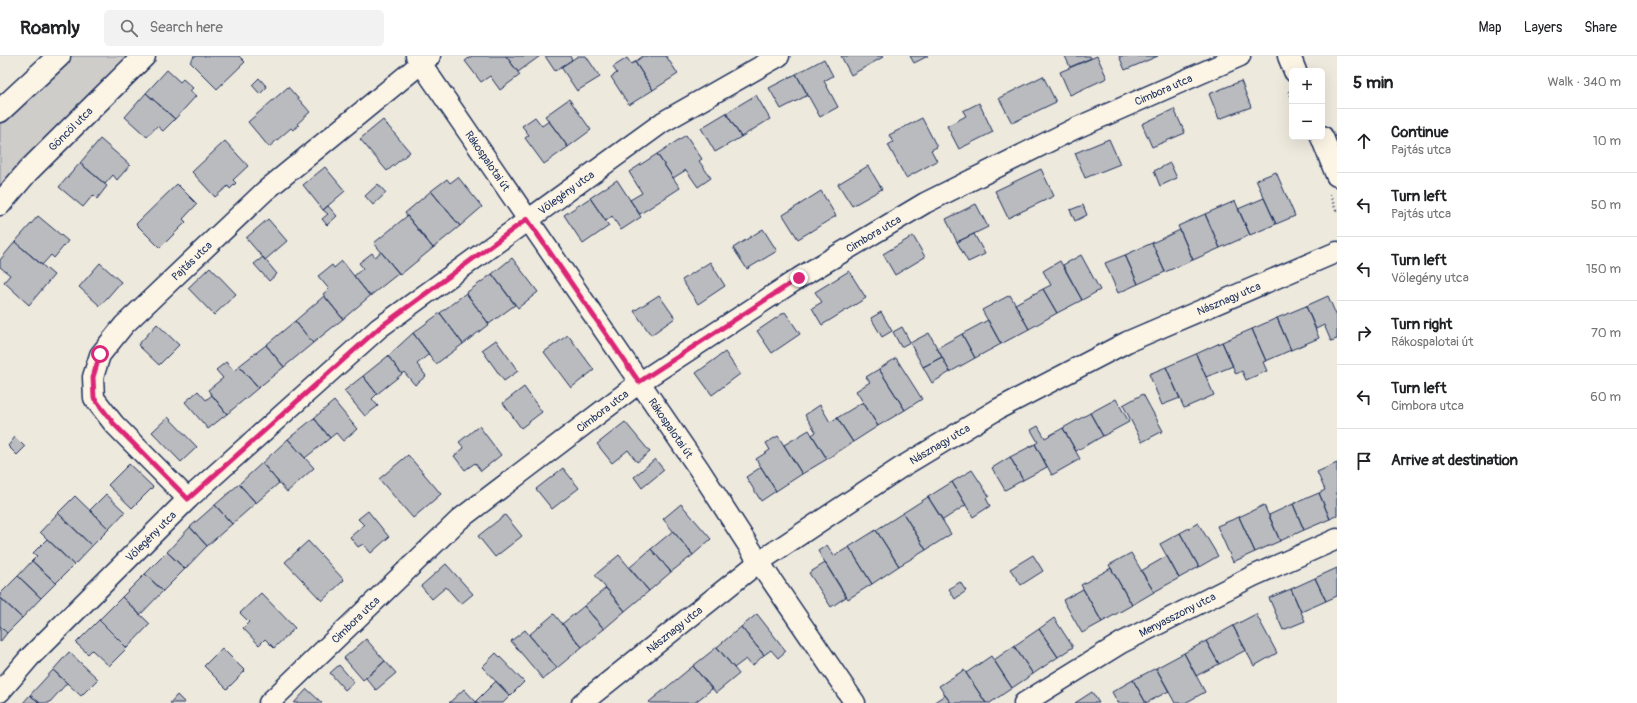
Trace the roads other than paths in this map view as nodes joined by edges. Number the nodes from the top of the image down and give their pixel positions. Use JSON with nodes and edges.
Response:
{"nodes":[{"id":1,"x":59,"y":56,"type":"edge"},
{"id":2,"x":144,"y":56,"type":"edge"},
{"id":3,"x":779,"y":56,"type":"edge"},
{"id":4,"x":1240,"y":56,"type":"edge"},
{"id":5,"x":1290,"y":56,"type":"edge"},
{"id":6,"x":422,"y":58,"type":"edge"},
{"id":7,"x":1295,"y":68,"type":"edge"},
{"id":8,"x":0,"y":111,"type":"edge"},
{"id":9,"x":1323,"y":140,"type":"edge"},
{"id":10,"x":1337,"y":175,"type":"edge"},
{"id":11,"x":0,"y":204,"type":"edge"},
{"id":12,"x":527,"y":219,"type":"junction"},
{"id":13,"x":1337,"y":252,"type":"edge"},
{"id":14,"x":639,"y":382,"type":"junction"},
{"id":15,"x":188,"y":499,"type":"junction"},
{"id":16,"x":1337,"y":540,"type":"edge"},
{"id":17,"x":759,"y":562,"type":"junction"},
{"id":18,"x":0,"y":692,"type":"edge"},
{"id":19,"x":270,"y":703,"type":"edge"},
{"id":20,"x":582,"y":703,"type":"edge"},
{"id":21,"x":855,"y":703,"type":"edge"},
{"id":22,"x":1024,"y":703,"type":"edge"}],
"edges":[{"from":1,"to":8,"type":"street"},
{"from":2,"to":11,"type":"street","name":"Göncöl utca"},
{"from":3,"to":12,"type":"street","name":"Vőlegény utca"},
{"from":4,"to":14,"type":"street","name":"Cimbora utca"},
{"from":5,"to":7,"type":"street"},
{"from":6,"to":12,"type":"street","name":"Rákospalotai út"},
{"from":6,"to":15,"type":"street","name":"Pajtás utca"},
{"from":9,"to":10,"type":"street"},
{"from":12,"to":14,"type":"street","name":"Rákospalotai út"},
{"from":12,"to":15,"type":"street","name":"Vőlegény utca"},
{"from":13,"to":17,"type":"street","name":"Násznagy utca"},
{"from":14,"to":17,"type":"street","name":"Rákospalotai út"},
{"from":14,"to":19,"type":"street","name":"Cimbora utca"},
{"from":15,"to":18,"type":"street","name":"Vőlegény utca"},
{"from":16,"to":22,"type":"street","name":"Menyasszony utca"},
{"from":17,"to":20,"type":"street","name":"Násznagy utca"},
{"from":17,"to":21,"type":"street","name":"Rákospalotai út"}]}
